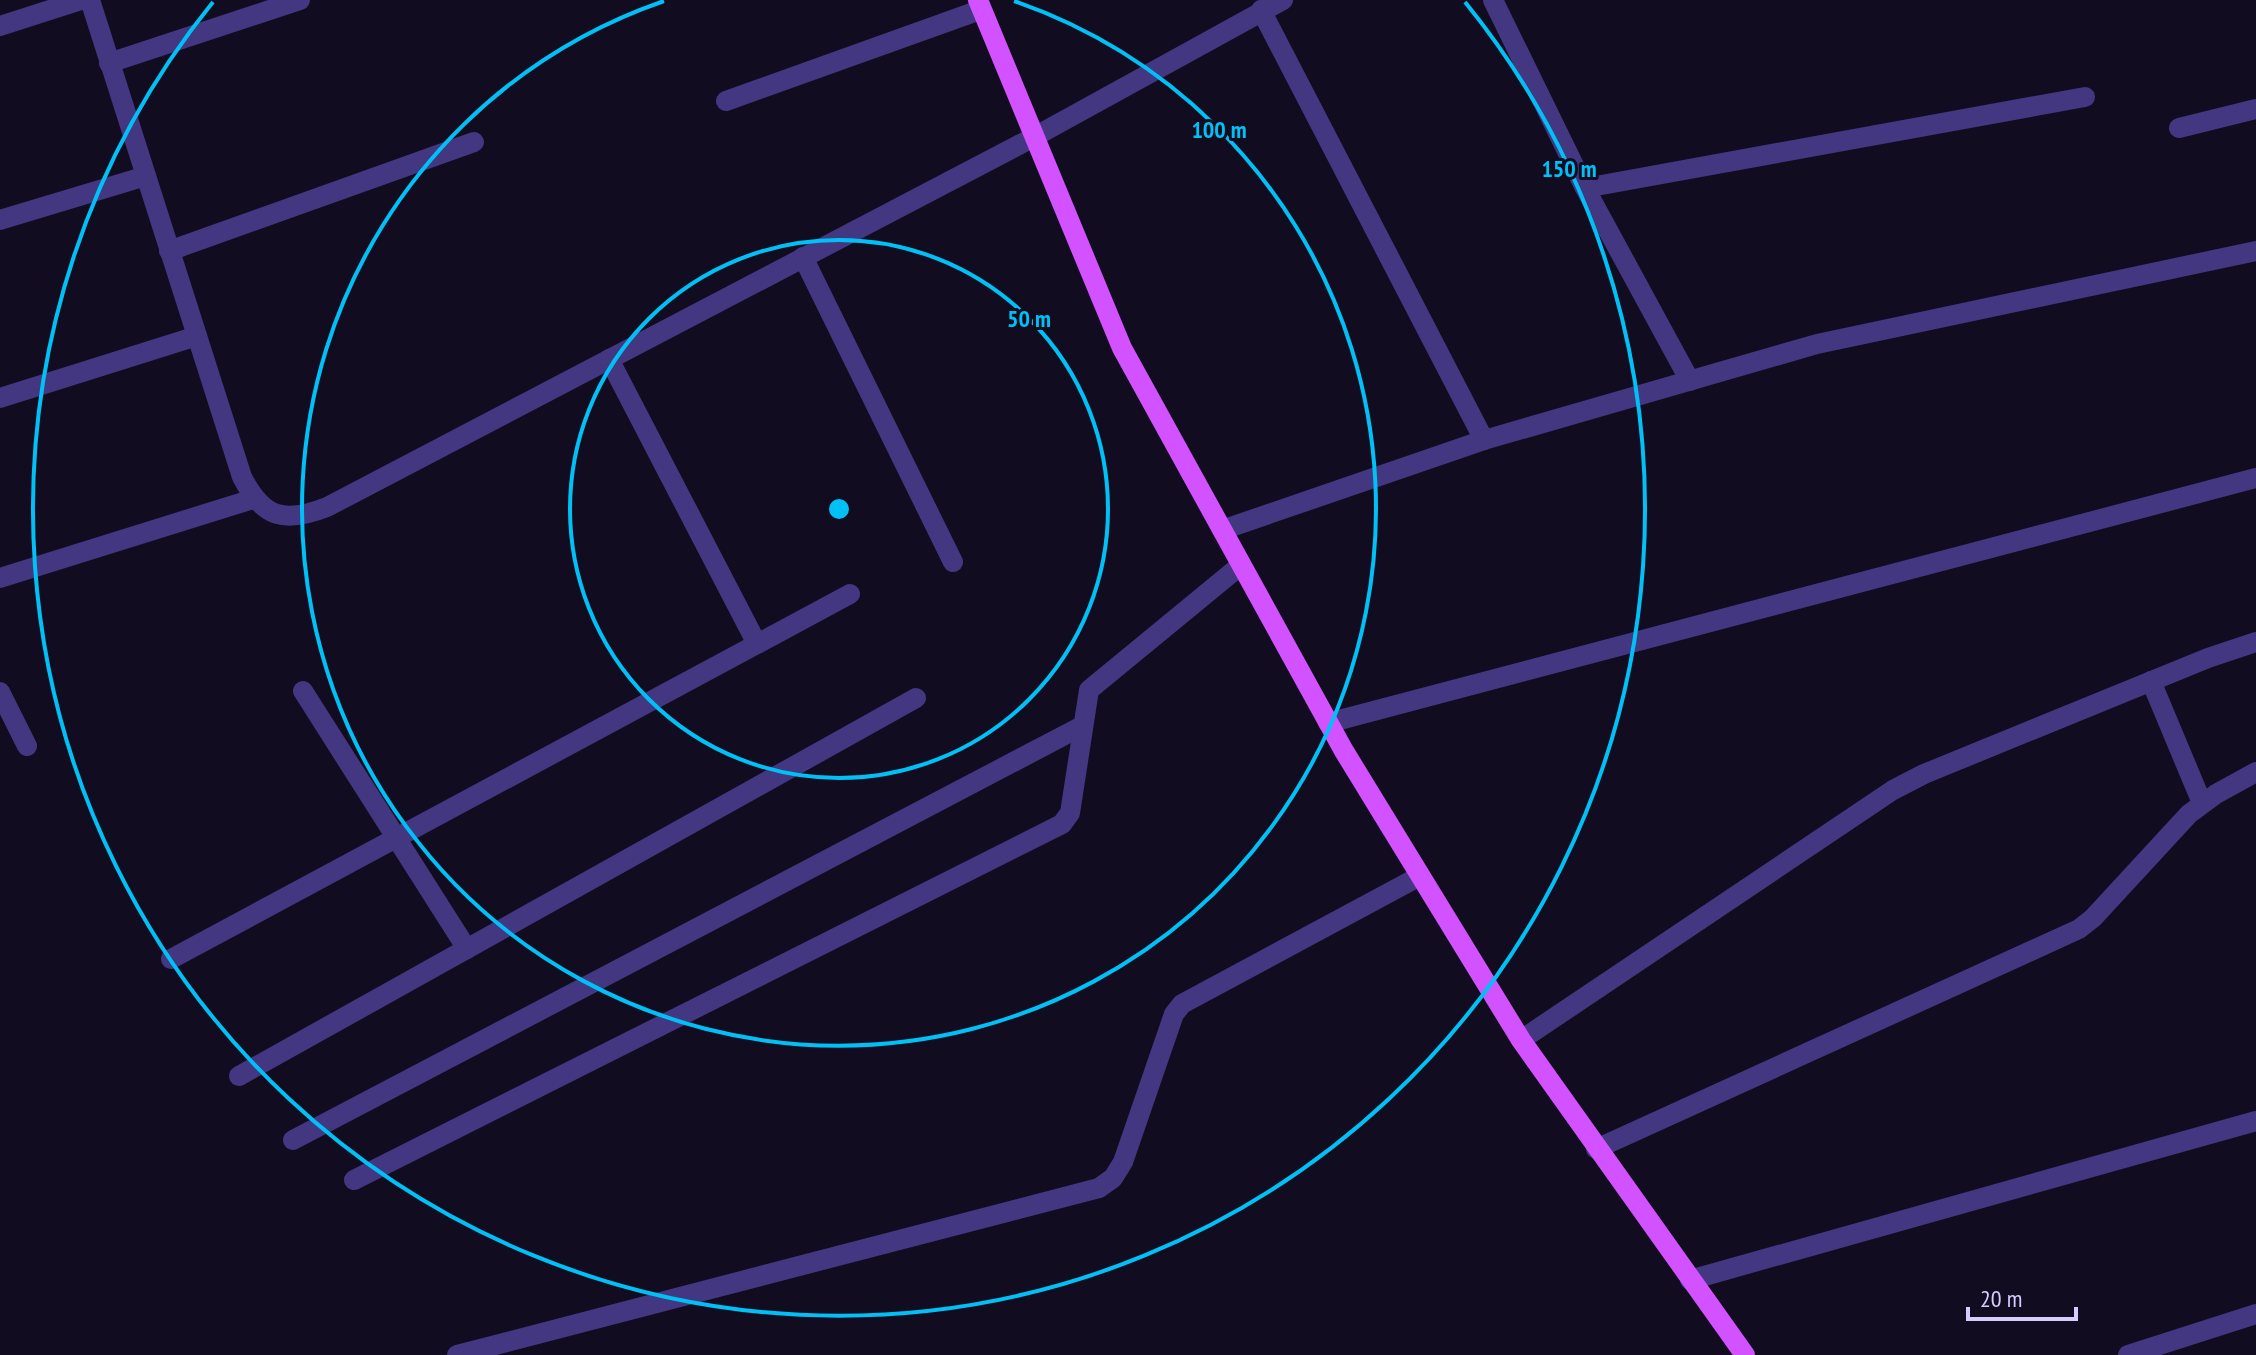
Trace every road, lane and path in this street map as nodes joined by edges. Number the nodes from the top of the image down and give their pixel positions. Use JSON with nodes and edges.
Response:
{"nodes":[{"id":1,"x":81,"y":0,"type":"edge"},
{"id":2,"x":90,"y":0,"type":"edge"},
{"id":3,"x":300,"y":0,"type":"edge"},
{"id":4,"x":1283,"y":0,"type":"edge"},
{"id":5,"x":1493,"y":0,"type":"edge"},
{"id":6,"x":979,"y":5,"type":"edge"},
{"id":7,"x":1261,"y":10,"type":"junction"},
{"id":8,"x":0,"y":26,"type":"edge"},
{"id":9,"x":109,"y":63,"type":"junction"},
{"id":10,"x":2085,"y":97,"type":"dead end"},
{"id":11,"x":726,"y":101,"type":"dead end"},
{"id":12,"x":2256,"y":109,"type":"edge"},
{"id":13,"x":2179,"y":128,"type":"dead end"},
{"id":14,"x":1034,"y":137,"type":"junction"},
{"id":15,"x":474,"y":142,"type":"dead end"},
{"id":16,"x":146,"y":176,"type":"junction"},
{"id":17,"x":1585,"y":188,"type":"junction"},
{"id":18,"x":0,"y":220,"type":"edge"},
{"id":19,"x":169,"y":251,"type":"junction"},
{"id":20,"x":2256,"y":251,"type":"edge"},
{"id":21,"x":803,"y":257,"type":"junction"},
{"id":22,"x":197,"y":336,"type":"junction"},
{"id":23,"x":609,"y":359,"type":"junction"},
{"id":24,"x":1690,"y":381,"type":"junction"},
{"id":25,"x":0,"y":398,"type":"edge"},
{"id":26,"x":1484,"y":440,"type":"junction"},
{"id":27,"x":2256,"y":478,"type":"edge"},
{"id":28,"x":253,"y":499,"type":"junction"},
{"id":29,"x":1222,"y":530,"type":"junction"},
{"id":30,"x":953,"y":562,"type":"dead end"},
{"id":31,"x":1241,"y":565,"type":"junction"},
{"id":32,"x":0,"y":578,"type":"edge"},
{"id":33,"x":850,"y":594,"type":"dead end"},
{"id":34,"x":2256,"y":642,"type":"edge"},
{"id":35,"x":757,"y":644,"type":"junction"},
{"id":36,"x":2151,"y":681,"type":"junction"},
{"id":37,"x":303,"y":691,"type":"dead end"},
{"id":38,"x":0,"y":692,"type":"edge"},
{"id":39,"x":916,"y":698,"type":"dead end"},
{"id":40,"x":1328,"y":723,"type":"junction"},
{"id":41,"x":1082,"y":726,"type":"junction"},
{"id":42,"x":27,"y":746,"type":"dead end"},
{"id":43,"x":2256,"y":772,"type":"edge"},
{"id":44,"x":2202,"y":803,"type":"junction"},
{"id":45,"x":396,"y":838,"type":"junction"},
{"id":46,"x":1420,"y":876,"type":"junction"},
{"id":47,"x":467,"y":949,"type":"junction"},
{"id":48,"x":171,"y":959,"type":"dead end"},
{"id":49,"x":1521,"y":1040,"type":"junction"},
{"id":50,"x":239,"y":1076,"type":"dead end"},
{"id":51,"x":2256,"y":1121,"type":"edge"},
{"id":52,"x":293,"y":1140,"type":"dead end"},
{"id":53,"x":1596,"y":1149,"type":"junction"},
{"id":54,"x":354,"y":1180,"type":"dead end"},
{"id":55,"x":1690,"y":1280,"type":"junction"},
{"id":56,"x":2256,"y":1314,"type":"edge"},
{"id":57,"x":457,"y":1355,"type":"edge"},
{"id":58,"x":1745,"y":1355,"type":"edge"},
{"id":59,"x":2128,"y":1355,"type":"edge"}],
"edges":[{"from":1,"to":8,"type":"street"},
{"from":2,"to":9,"type":"street"},
{"from":3,"to":9,"type":"street"},
{"from":4,"to":7,"type":"street"},
{"from":5,"to":17,"type":"street"},
{"from":6,"to":11,"type":"street"},
{"from":6,"to":14,"type":"main road"},
{"from":7,"to":14,"type":"street"},
{"from":7,"to":26,"type":"street"},
{"from":9,"to":16,"type":"street"},
{"from":10,"to":17,"type":"street"},
{"from":12,"to":13,"type":"street"},
{"from":14,"to":21,"type":"street"},
{"from":14,"to":29,"type":"main road"},
{"from":15,"to":19,"type":"street"},
{"from":16,"to":18,"type":"street"},
{"from":16,"to":19,"type":"street"},
{"from":17,"to":24,"type":"street"},
{"from":19,"to":22,"type":"street"},
{"from":20,"to":24,"type":"street"},
{"from":21,"to":23,"type":"street"},
{"from":21,"to":30,"type":"street"},
{"from":22,"to":25,"type":"street"},
{"from":22,"to":28,"type":"street"},
{"from":23,"to":28,"type":"street"},
{"from":23,"to":35,"type":"street"},
{"from":24,"to":26,"type":"street"},
{"from":26,"to":29,"type":"street"},
{"from":27,"to":40,"type":"street"},
{"from":28,"to":32,"type":"street"},
{"from":29,"to":31,"type":"main road"},
{"from":31,"to":40,"type":"main road"},
{"from":31,"to":41,"type":"street"},
{"from":33,"to":35,"type":"street"},
{"from":34,"to":36,"type":"street"},
{"from":35,"to":45,"type":"street"},
{"from":36,"to":44,"type":"street"},
{"from":36,"to":49,"type":"street"},
{"from":37,"to":45,"type":"street"},
{"from":38,"to":42,"type":"street"},
{"from":39,"to":47,"type":"street"},
{"from":40,"to":46,"type":"main road"},
{"from":41,"to":52,"type":"street"},
{"from":41,"to":54,"type":"street"},
{"from":43,"to":44,"type":"street"},
{"from":44,"to":53,"type":"street"},
{"from":45,"to":47,"type":"street"},
{"from":45,"to":48,"type":"street"},
{"from":46,"to":49,"type":"main road"},
{"from":46,"to":57,"type":"street"},
{"from":47,"to":50,"type":"street"},
{"from":49,"to":53,"type":"main road"},
{"from":51,"to":55,"type":"street"},
{"from":53,"to":55,"type":"main road"},
{"from":55,"to":58,"type":"main road"},
{"from":56,"to":59,"type":"street"}]}
